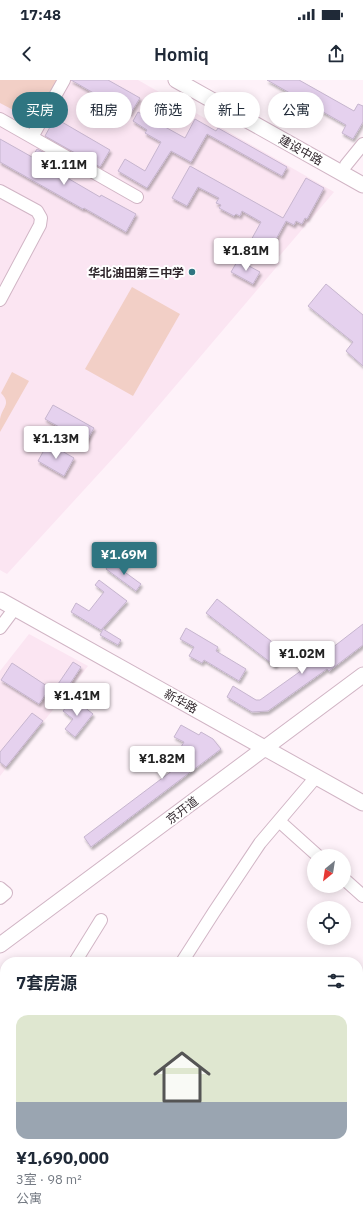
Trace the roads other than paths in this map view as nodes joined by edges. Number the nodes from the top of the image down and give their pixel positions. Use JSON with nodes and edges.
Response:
{"nodes":[{"id":1,"x":64,"y":80,"type":"edge"},
{"id":2,"x":176,"y":80,"type":"edge"},
{"id":3,"x":194,"y":80,"type":"edge"},
{"id":4,"x":0,"y":119,"type":"edge"},
{"id":5,"x":32,"y":137,"type":"junction"},
{"id":6,"x":363,"y":144,"type":"edge"},
{"id":7,"x":346,"y":165,"type":"junction"},
{"id":8,"x":363,"y":175,"type":"edge"},
{"id":9,"x":363,"y":185,"type":"edge"},
{"id":10,"x":0,"y":191,"type":"edge"},
{"id":11,"x":137,"y":197,"type":"dead end"},
{"id":12,"x":0,"y":300,"type":"edge"},
{"id":13,"x":0,"y":600,"type":"edge"},
{"id":14,"x":15,"y":608,"type":"junction"},
{"id":15,"x":0,"y":628,"type":"edge"},
{"id":16,"x":363,"y":675,"type":"edge"},
{"id":17,"x":265,"y":748,"type":"junction"},
{"id":18,"x":316,"y":777,"type":"junction"},
{"id":19,"x":363,"y":803,"type":"edge"},
{"id":20,"x":278,"y":821,"type":"junction"},
{"id":21,"x":310,"y":849,"type":"edge"},
{"id":22,"x":351,"y":885,"type":"edge"},
{"id":23,"x":0,"y":888,"type":"edge"},
{"id":24,"x":363,"y":896,"type":"edge"},
{"id":25,"x":0,"y":898,"type":"edge"},
{"id":26,"x":101,"y":920,"type":"dead end"},
{"id":27,"x":0,"y":945,"type":"edge"},
{"id":28,"x":78,"y":957,"type":"edge"},
{"id":29,"x":185,"y":957,"type":"edge"}],
"edges":[{"from":1,"to":5,"type":"street"},
{"from":2,"to":9,"type":"main road","name":"建设中路"},
{"from":3,"to":7,"type":"main road","name":"建设中路"},
{"from":4,"to":5,"type":"street"},
{"from":5,"to":11,"type":"street"},
{"from":6,"to":7,"type":"street"},
{"from":7,"to":8,"type":"main road","name":"建设中路"},
{"from":10,"to":12,"type":"street"},
{"from":13,"to":14,"type":"main road","name":"新华路"},
{"from":14,"to":15,"type":"street"},
{"from":14,"to":17,"type":"main road","name":"新华路"},
{"from":16,"to":17,"type":"main road","name":"京开道"},
{"from":17,"to":18,"type":"main road","name":"新华路"},
{"from":17,"to":27,"type":"main road","name":"京开道"},
{"from":18,"to":19,"type":"main road","name":"新华路"},
{"from":18,"to":20,"type":"street"},
{"from":20,"to":21,"type":"street"},
{"from":20,"to":29,"type":"street"},
{"from":22,"to":24,"type":"street"},
{"from":23,"to":25,"type":"street"},
{"from":26,"to":28,"type":"street"}]}
